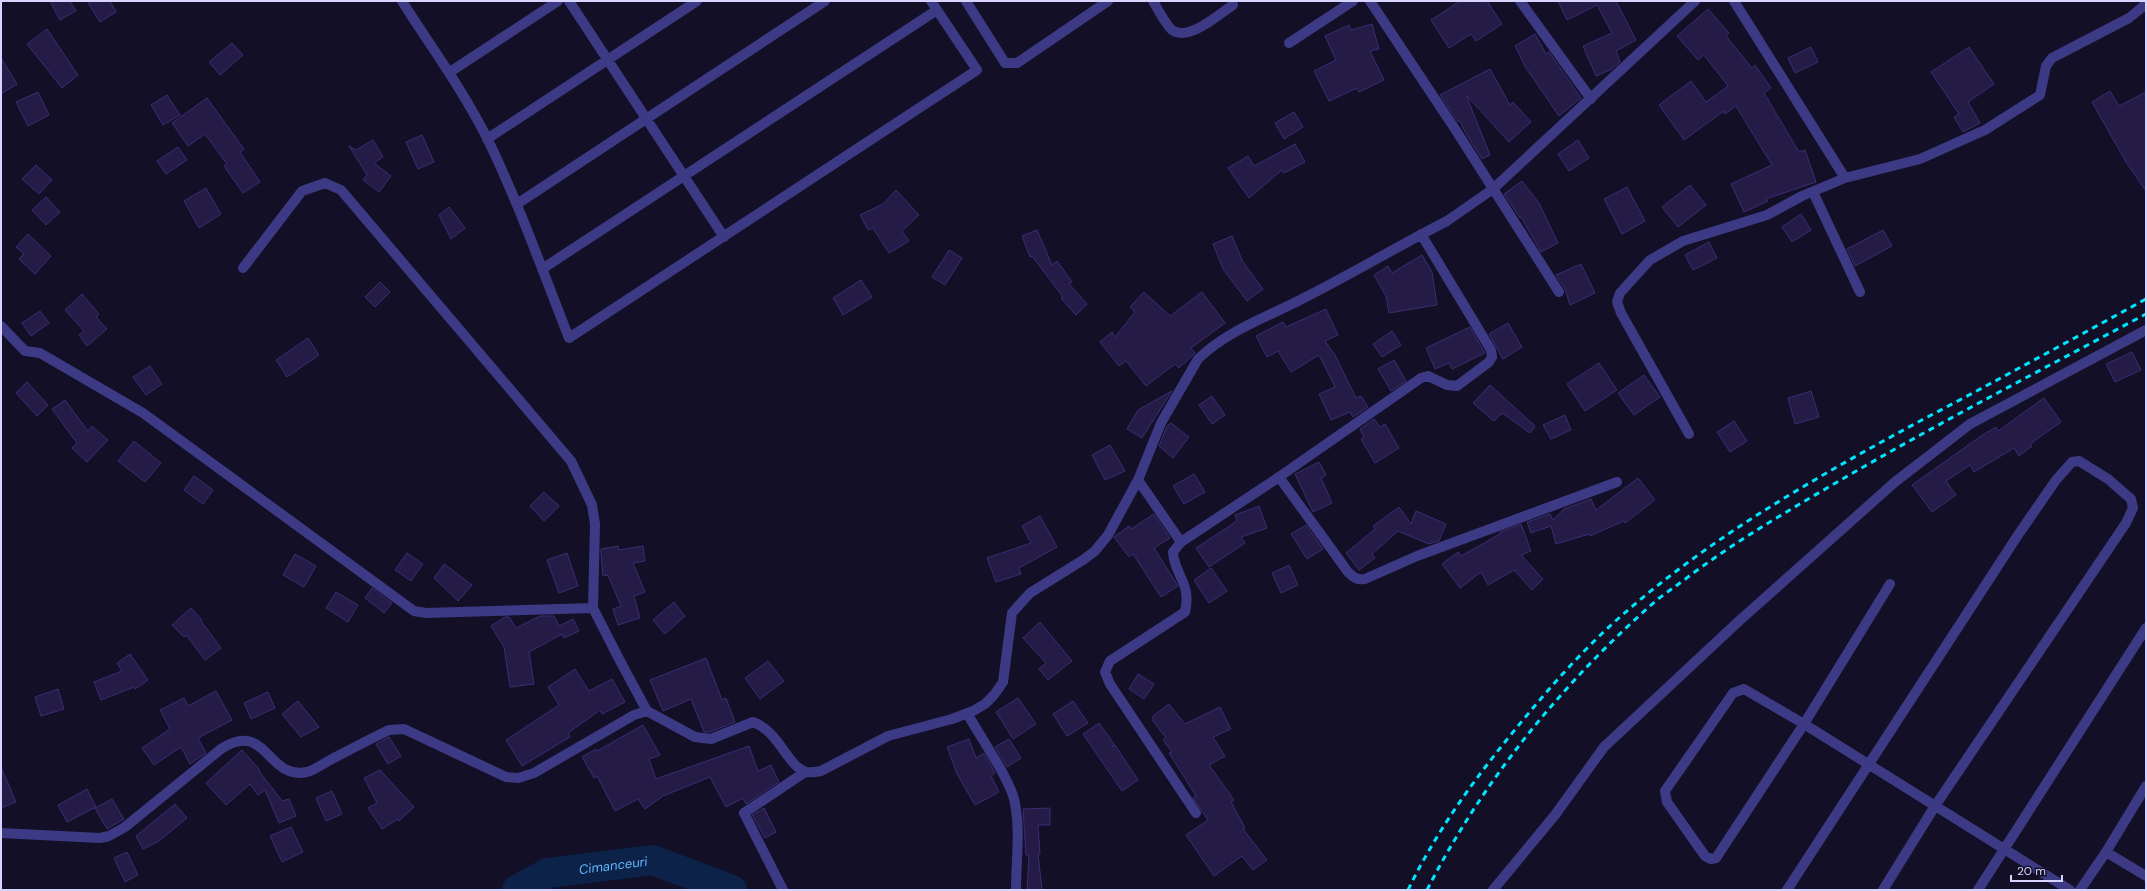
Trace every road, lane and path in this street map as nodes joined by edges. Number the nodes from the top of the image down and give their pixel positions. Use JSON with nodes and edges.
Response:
{"nodes":[{"id":1,"x":558,"y":1,"type":"edge"},
{"id":2,"x":569,"y":1,"type":"edge"},
{"id":3,"x":697,"y":1,"type":"edge"},
{"id":4,"x":825,"y":1,"type":"edge"},
{"id":5,"x":931,"y":1,"type":"edge"},
{"id":6,"x":966,"y":1,"type":"edge"},
{"id":7,"x":1108,"y":1,"type":"edge"},
{"id":8,"x":1152,"y":1,"type":"edge"},
{"id":9,"x":1353,"y":1,"type":"edge"},
{"id":10,"x":1370,"y":1,"type":"edge"},
{"id":11,"x":1520,"y":1,"type":"edge"},
{"id":12,"x":1695,"y":1,"type":"edge"},
{"id":13,"x":1734,"y":1,"type":"edge"},
{"id":14,"x":404,"y":2,"type":"edge"},
{"id":15,"x":2146,"y":4,"type":"edge"},
{"id":16,"x":1233,"y":5,"type":"dead end"},
{"id":17,"x":937,"y":10,"type":"junction"},
{"id":18,"x":1288,"y":43,"type":"dead end"},
{"id":19,"x":608,"y":60,"type":"junction"},
{"id":20,"x":450,"y":72,"type":"junction"},
{"id":21,"x":1591,"y":99,"type":"junction"},
{"id":22,"x":646,"y":118,"type":"junction"},
{"id":23,"x":487,"y":139,"type":"junction"},
{"id":24,"x":684,"y":176,"type":"junction"},
{"id":25,"x":1845,"y":178,"type":"junction"},
{"id":26,"x":1494,"y":189,"type":"junction"},
{"id":27,"x":1813,"y":192,"type":"junction"},
{"id":28,"x":517,"y":204,"type":"junction"},
{"id":29,"x":1421,"y":234,"type":"junction"},
{"id":30,"x":724,"y":237,"type":"junction"},
{"id":31,"x":243,"y":268,"type":"dead end"},
{"id":32,"x":542,"y":269,"type":"junction"},
{"id":33,"x":1559,"y":292,"type":"dead end"},
{"id":34,"x":1860,"y":292,"type":"dead end"},
{"id":35,"x":1,"y":326,"type":"edge"},
{"id":36,"x":2146,"y":330,"type":"edge"},
{"id":37,"x":1689,"y":434,"type":"dead end"},
{"id":38,"x":1279,"y":478,"type":"junction"},
{"id":39,"x":1138,"y":480,"type":"junction"},
{"id":40,"x":1617,"y":482,"type":"dead end"},
{"id":41,"x":1181,"y":542,"type":"junction"},
{"id":42,"x":1890,"y":584,"type":"dead end"},
{"id":43,"x":593,"y":608,"type":"junction"},
{"id":44,"x":2146,"y":628,"type":"edge"},
{"id":45,"x":646,"y":711,"type":"junction"},
{"id":46,"x":967,"y":713,"type":"junction"},
{"id":47,"x":1804,"y":724,"type":"junction"},
{"id":48,"x":1868,"y":764,"type":"junction"},
{"id":49,"x":805,"y":772,"type":"junction"},
{"id":50,"x":2146,"y":786,"type":"edge"},
{"id":51,"x":1935,"y":806,"type":"junction"},
{"id":52,"x":1196,"y":813,"type":"dead end"},
{"id":53,"x":1,"y":833,"type":"edge"},
{"id":54,"x":2003,"y":849,"type":"junction"},
{"id":55,"x":2106,"y":852,"type":"junction"},
{"id":56,"x":2146,"y":876,"type":"edge"},
{"id":57,"x":783,"y":890,"type":"edge"},
{"id":58,"x":1016,"y":890,"type":"edge"},
{"id":59,"x":1494,"y":890,"type":"edge"},
{"id":60,"x":1787,"y":890,"type":"edge"},
{"id":61,"x":1883,"y":890,"type":"edge"},
{"id":62,"x":1978,"y":890,"type":"edge"},
{"id":63,"x":2070,"y":890,"type":"edge"},
{"id":64,"x":2080,"y":890,"type":"edge"}],
"edges":[{"from":1,"to":20,"type":"street"},
{"from":2,"to":19,"type":"street"},
{"from":3,"to":19,"type":"street"},
{"from":4,"to":22,"type":"street"},
{"from":5,"to":17,"type":"street"},
{"from":6,"to":7,"type":"street"},
{"from":8,"to":16,"type":"street"},
{"from":9,"to":18,"type":"street"},
{"from":10,"to":26,"type":"street"},
{"from":11,"to":21,"type":"street"},
{"from":12,"to":21,"type":"street"},
{"from":13,"to":25,"type":"street"},
{"from":14,"to":20,"type":"street"},
{"from":15,"to":25,"type":"street"},
{"from":17,"to":24,"type":"street"},
{"from":17,"to":30,"type":"street"},
{"from":19,"to":22,"type":"street"},
{"from":19,"to":23,"type":"street"},
{"from":20,"to":23,"type":"street"},
{"from":21,"to":26,"type":"street"},
{"from":22,"to":24,"type":"street"},
{"from":22,"to":28,"type":"street"},
{"from":23,"to":28,"type":"street"},
{"from":24,"to":30,"type":"street"},
{"from":24,"to":32,"type":"street"},
{"from":25,"to":27,"type":"street"},
{"from":26,"to":29,"type":"street"},
{"from":26,"to":33,"type":"street"},
{"from":27,"to":34,"type":"street"},
{"from":27,"to":37,"type":"street"},
{"from":28,"to":32,"type":"street"},
{"from":29,"to":38,"type":"street"},
{"from":29,"to":39,"type":"street"},
{"from":30,"to":32,"type":"street"},
{"from":31,"to":43,"type":"street"},
{"from":35,"to":43,"type":"street"},
{"from":36,"to":59,"type":"street"},
{"from":38,"to":40,"type":"street"},
{"from":38,"to":41,"type":"street"},
{"from":39,"to":41,"type":"street"},
{"from":39,"to":46,"type":"street"},
{"from":41,"to":52,"type":"street"},
{"from":42,"to":47,"type":"street"},
{"from":43,"to":45,"type":"street"},
{"from":44,"to":54,"type":"street"},
{"from":45,"to":49,"type":"street"},
{"from":45,"to":53,"type":"street"},
{"from":46,"to":49,"type":"street"},
{"from":46,"to":58,"type":"street"},
{"from":47,"to":47,"type":"street"},
{"from":47,"to":48,"type":"street"},
{"from":48,"to":51,"type":"street"},
{"from":48,"to":51,"type":"street"},
{"from":48,"to":60,"type":"street"},
{"from":49,"to":57,"type":"street"},
{"from":50,"to":55,"type":"street"},
{"from":51,"to":54,"type":"street"},
{"from":51,"to":61,"type":"street"},
{"from":54,"to":62,"type":"street"},
{"from":54,"to":63,"type":"street"},
{"from":55,"to":56,"type":"street"},
{"from":55,"to":64,"type":"street"}]}
